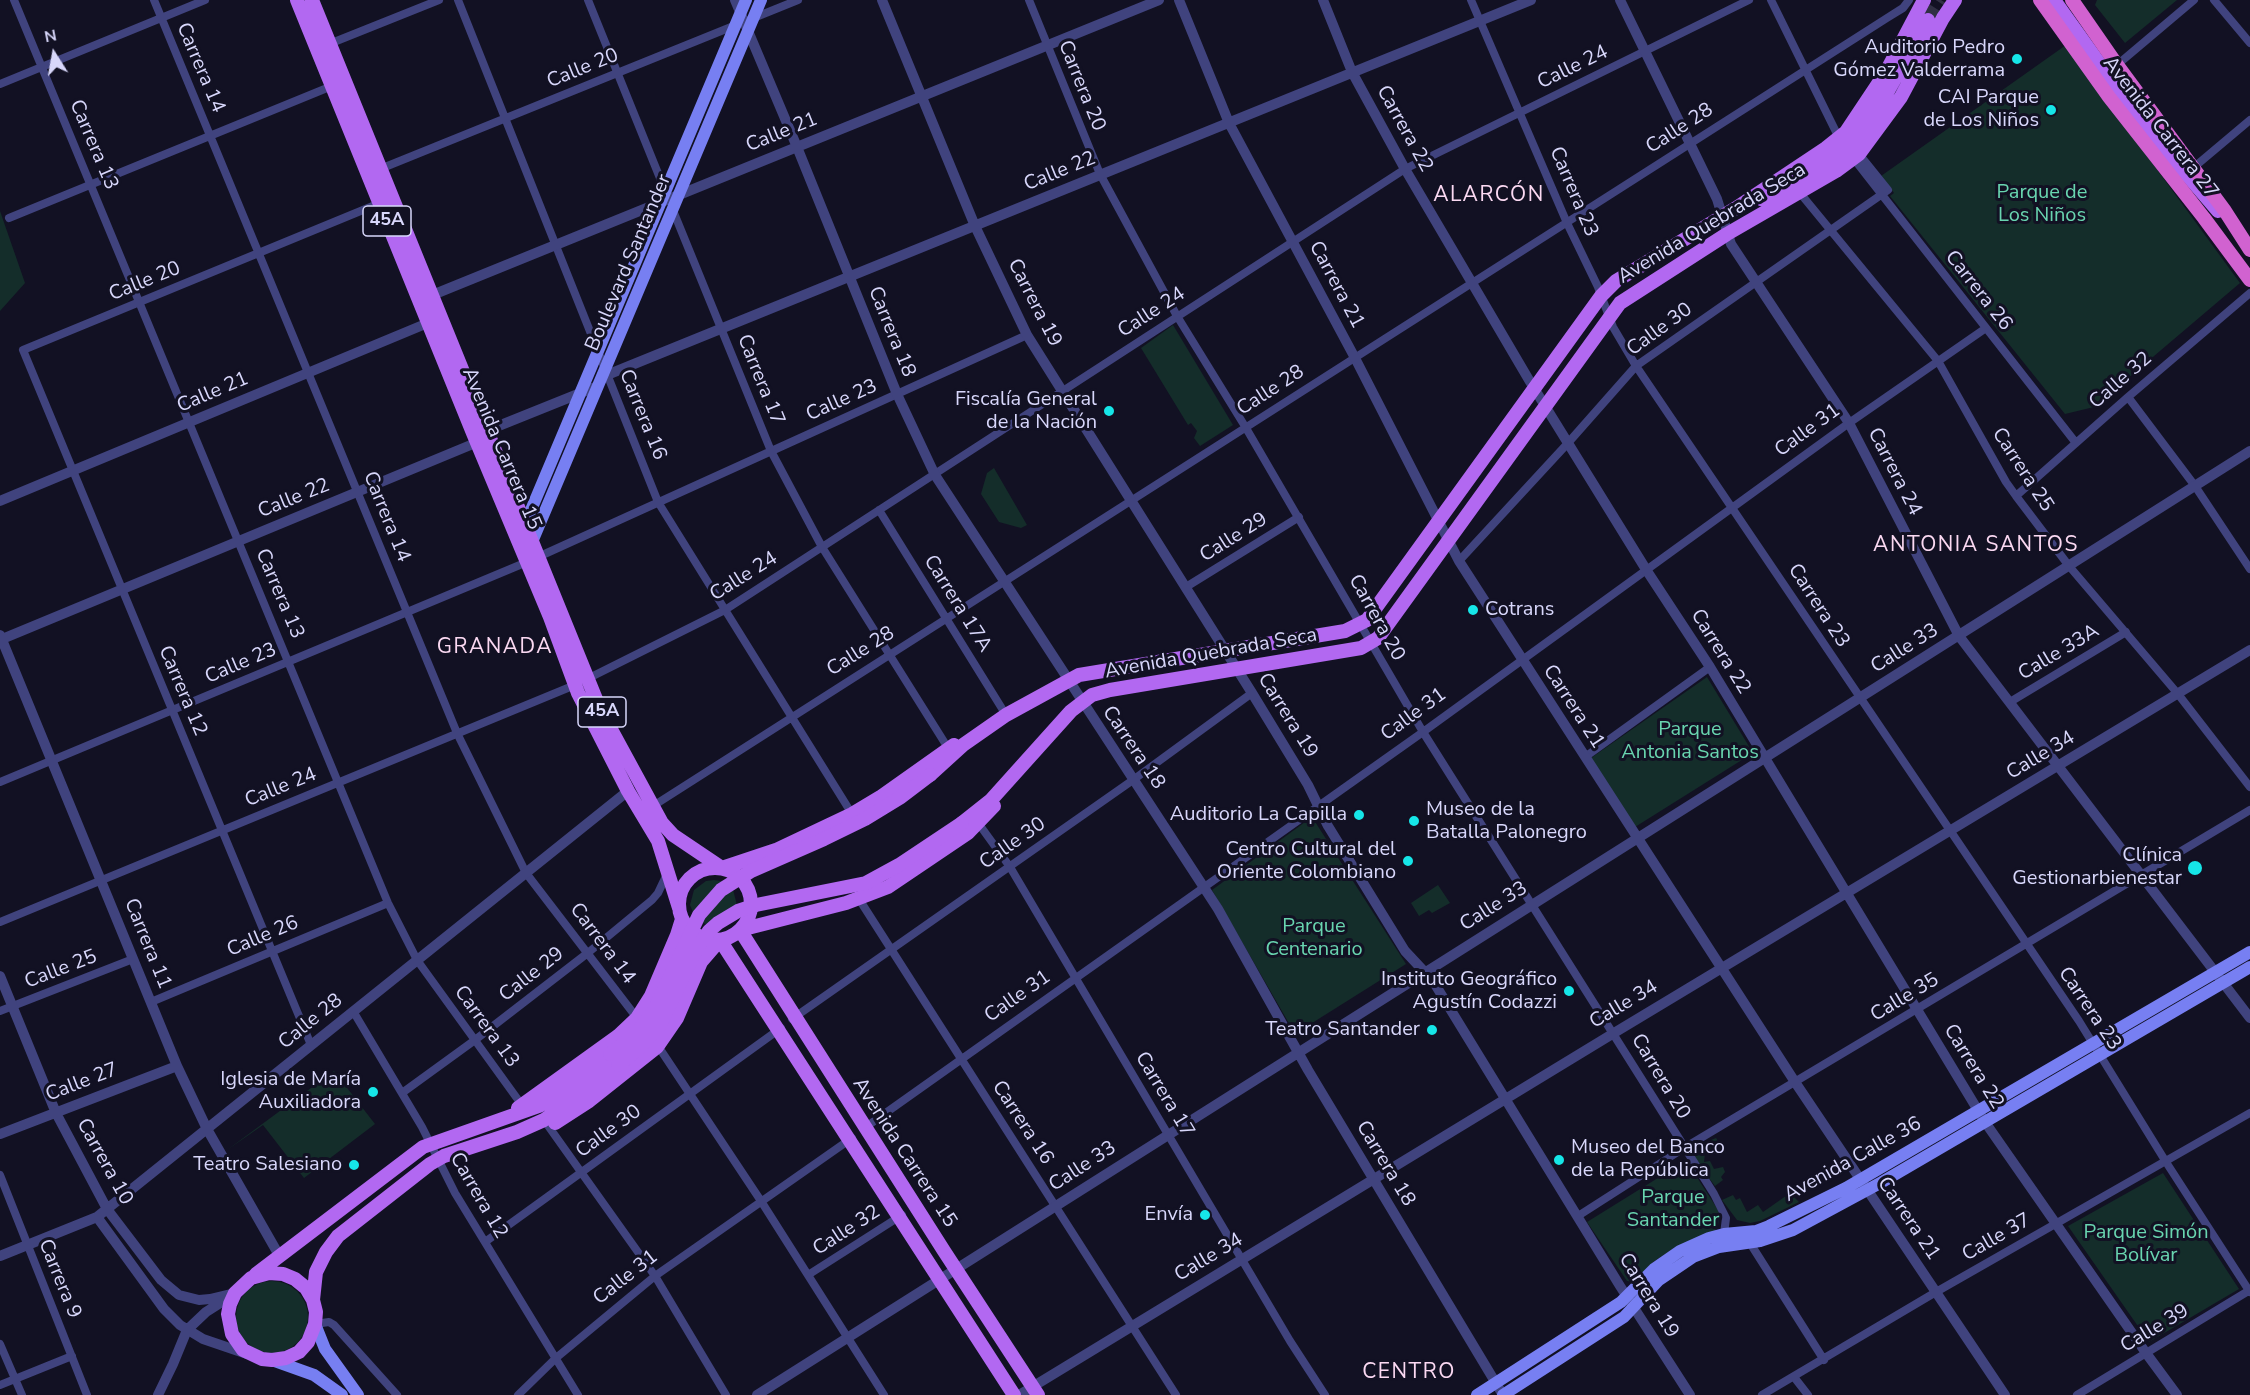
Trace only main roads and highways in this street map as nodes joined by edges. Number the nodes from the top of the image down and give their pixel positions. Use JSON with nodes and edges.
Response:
{"nodes":[{"id":1,"x":297,"y":0,"type":"edge"},
{"id":2,"x":312,"y":0,"type":"edge"},
{"id":3,"x":746,"y":0,"type":"edge"},
{"id":4,"x":761,"y":0,"type":"edge"},
{"id":5,"x":1924,"y":0,"type":"edge"},
{"id":6,"x":1955,"y":0,"type":"edge"},
{"id":7,"x":2040,"y":0,"type":"edge"},
{"id":8,"x":2054,"y":0,"type":"edge"},
{"id":9,"x":2072,"y":0,"type":"edge"},
{"id":10,"x":1928,"y":20,"type":"tunnel mouth"},
{"id":11,"x":744,"y":21,"type":"junction"},
{"id":12,"x":669,"y":199,"type":"junction"},
{"id":13,"x":1736,"y":208,"type":"junction"},
{"id":14,"x":2232,"y":225,"type":"junction"},
{"id":15,"x":2250,"y":250,"type":"edge"},
{"id":16,"x":2250,"y":280,"type":"edge"},
{"id":17,"x":425,"y":298,"type":"junction"},
{"id":18,"x":434,"y":320,"type":"junction"},
{"id":19,"x":525,"y":524,"type":"junction"},
{"id":20,"x":525,"y":541,"type":"junction"},
{"id":21,"x":581,"y":682,"type":"junction"},
{"id":22,"x":1006,"y":715,"type":"junction"},
{"id":23,"x":971,"y":820,"type":"junction"},
{"id":24,"x":722,"y":868,"type":"junction"},
{"id":25,"x":680,"y":913,"type":"junction"},
{"id":26,"x":740,"y":930,"type":"junction"},
{"id":27,"x":720,"y":939,"type":"junction"},
{"id":28,"x":2250,"y":952,"type":"edge"},
{"id":29,"x":2250,"y":968,"type":"edge"},
{"id":30,"x":2097,"y":1050,"type":"junction"},
{"id":31,"x":614,"y":1060,"type":"junction"},
{"id":32,"x":524,"y":1108,"type":"junction"},
{"id":33,"x":546,"y":1124,"type":"junction"},
{"id":34,"x":1864,"y":1185,"type":"junction"},
{"id":35,"x":251,"y":1278,"type":"junction"},
{"id":36,"x":313,"y":1300,"type":"junction"},
{"id":37,"x":315,"y":1324,"type":"junction"},
{"id":38,"x":272,"y":1360,"type":"junction"},
{"id":39,"x":1036,"y":1391,"type":"edge"},
{"id":40,"x":342,"y":1395,"type":"edge"},
{"id":41,"x":358,"y":1395,"type":"edge"},
{"id":42,"x":1014,"y":1395,"type":"edge"},
{"id":43,"x":1477,"y":1395,"type":"edge"},
{"id":44,"x":1503,"y":1395,"type":"edge"}],
"edges":[{"from":1,"to":17,"type":"main road","name":"Avenida Carrera 15","number":"45A"},
{"from":2,"to":17,"type":"main road","name":"Avenida Carrera 15","number":"45A"},
{"from":3,"to":11,"type":"main road","name":"Boulevard Santander"},
{"from":4,"to":11,"type":"main road","name":"Boulevard Santander"},
{"from":5,"to":13,"type":"main road","name":"Avenida Quebrada Seca"},
{"from":6,"to":23,"type":"main road","name":"Avenida Quebrada Seca"},
{"from":7,"to":16,"type":"highway","name":"Avenida Carrera 27"},
{"from":8,"to":14,"type":"main road"},
{"from":9,"to":14,"type":"highway","name":"Avenida Carrera 27"},
{"from":10,"to":13,"type":"main road"},
{"from":11,"to":12,"type":"main road","name":"Boulevard Santander"},
{"from":12,"to":19,"type":"main road","name":"Boulevard Santander"},
{"from":12,"to":20,"type":"main road","name":"Boulevard Santander"},
{"from":13,"to":22,"type":"main road","name":"Avenida Quebrada Seca"},
{"from":14,"to":15,"type":"highway","name":"Avenida Carrera 27"},
{"from":17,"to":18,"type":"main road","name":"Avenida Carrera 15","number":"45A"},
{"from":18,"to":19,"type":"main road","name":"Avenida Carrera 15","number":"45A"},
{"from":18,"to":20,"type":"main road","name":"Avenida Carrera 15","number":"45A"},
{"from":19,"to":20,"type":"main road","name":"Avenida Carrera 15","number":"45A"},
{"from":20,"to":21,"type":"main road","name":"Avenida Carrera 15","number":"45A"},
{"from":21,"to":24,"type":"main road","name":"Avenida Carrera 15","number":"45A"},
{"from":21,"to":25,"type":"main road","name":"Avenida Carrera 15","number":"45A"},
{"from":22,"to":24,"type":"main road"},
{"from":22,"to":31,"type":"main road","name":"Avenida Quebrada Seca","bridge":true},
{"from":23,"to":26,"type":"main road"},
{"from":23,"to":31,"type":"main road","name":"Avenida Quebrada Seca","bridge":true},
{"from":24,"to":25,"type":"main road"},
{"from":24,"to":26,"type":"main road","number":"45A"},
{"from":25,"to":27,"type":"main road"},
{"from":25,"to":32,"type":"main road"},
{"from":26,"to":27,"type":"main road"},
{"from":26,"to":39,"type":"main road","name":"Avenida Carrera 15"},
{"from":27,"to":33,"type":"main road"},
{"from":27,"to":42,"type":"main road","name":"Avenida Carrera 15"},
{"from":28,"to":30,"type":"main road","name":"Avenida Calle 36"},
{"from":29,"to":30,"type":"main road","name":"Avenida Calle 36"},
{"from":30,"to":34,"type":"main road","name":"Avenida Calle 36"},
{"from":31,"to":32,"type":"main road","name":"Avenida Quebrada Seca"},
{"from":31,"to":33,"type":"main road","name":"Avenida Quebrada Seca"},
{"from":32,"to":35,"type":"main road"},
{"from":33,"to":36,"type":"main road"},
{"from":34,"to":43,"type":"main road","name":"Avenida Calle 36"},
{"from":34,"to":44,"type":"main road","name":"Avenida Calle 36"},
{"from":35,"to":36,"type":"main road"},
{"from":35,"to":38,"type":"main road"},
{"from":36,"to":37,"type":"main road"},
{"from":37,"to":38,"type":"main road"},
{"from":37,"to":41,"type":"main road"},
{"from":38,"to":40,"type":"main road"}]}
